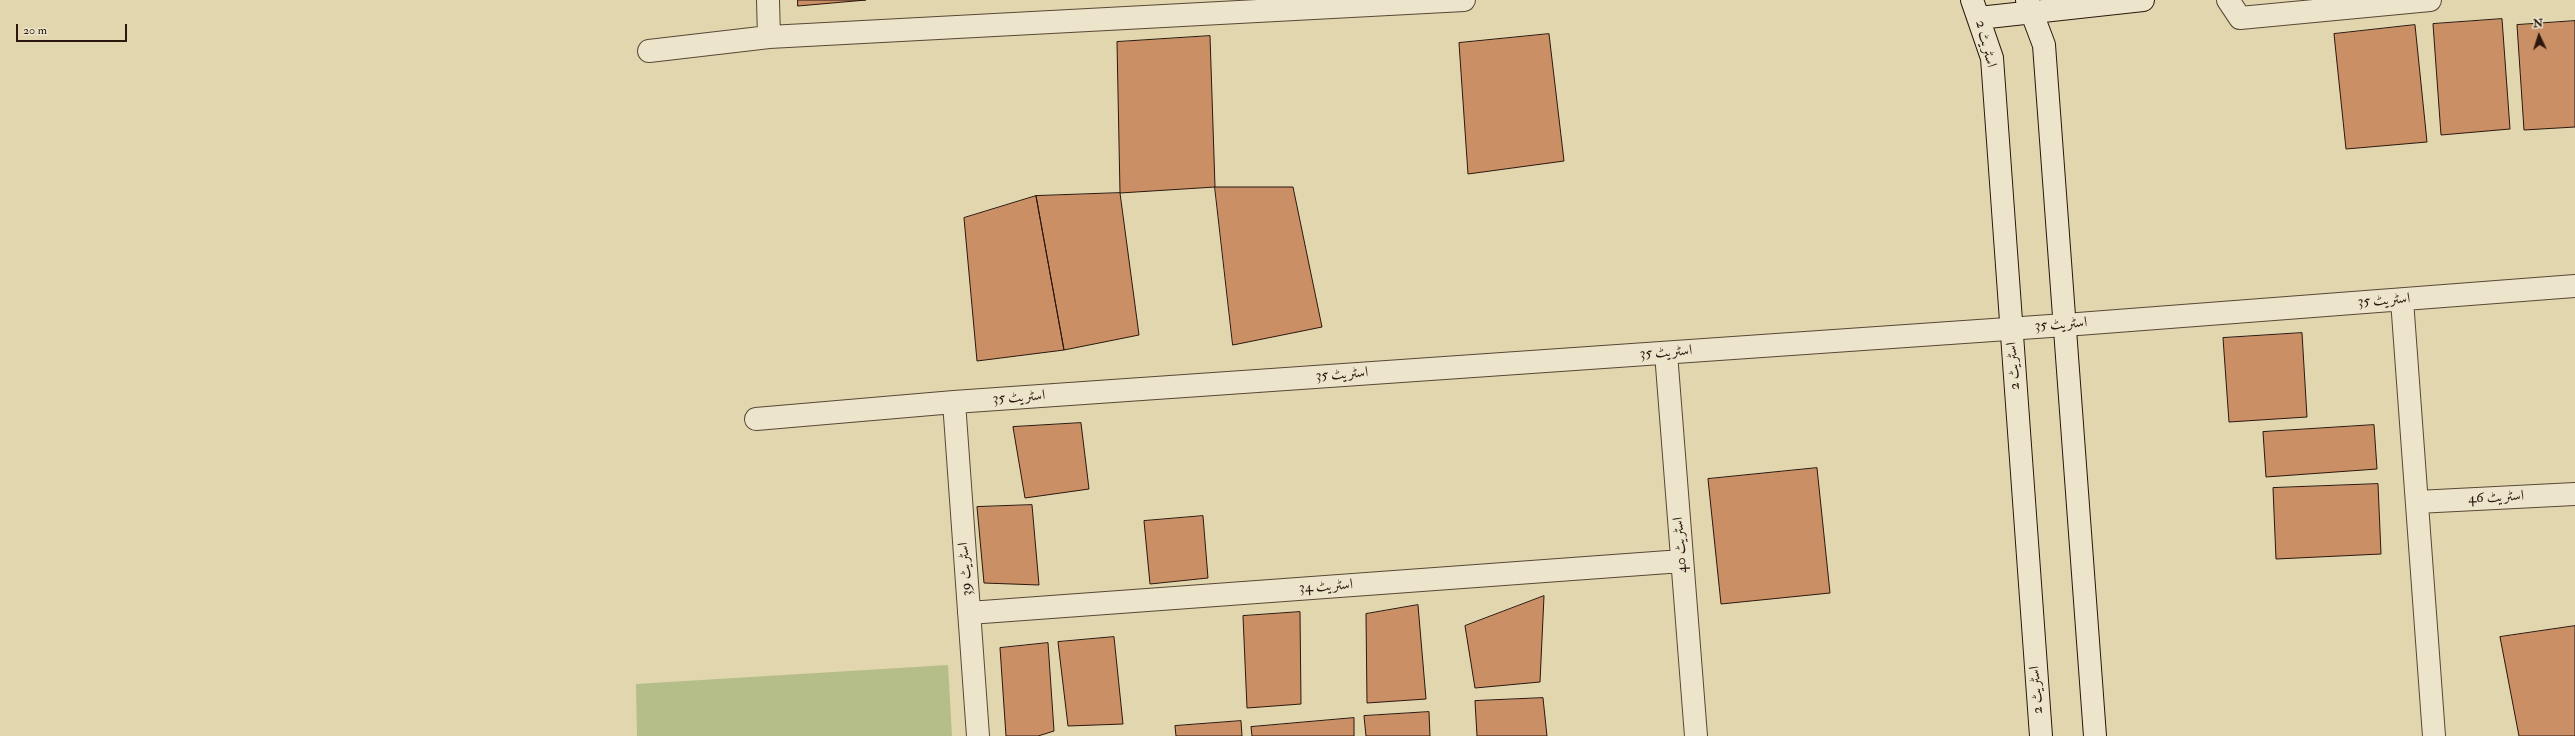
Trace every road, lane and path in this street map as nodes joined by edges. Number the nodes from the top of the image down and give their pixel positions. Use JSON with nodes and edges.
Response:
{"nodes":[{"id":1,"x":768,"y":0,"type":"edge"},
{"id":2,"x":1464,"y":0,"type":"edge"},
{"id":3,"x":2142,"y":0,"type":"edge"},
{"id":4,"x":2228,"y":0,"type":"edge"},
{"id":5,"x":2430,"y":0,"type":"edge"},
{"id":6,"x":2030,"y":5,"type":"edge"},
{"id":7,"x":1976,"y":9,"type":"edge"},
{"id":8,"x":769,"y":38,"type":"junction"},
{"id":9,"x":649,"y":52,"type":"dead end"},
{"id":10,"x":2575,"y":286,"type":"edge"},
{"id":11,"x":2402,"y":300,"type":"junction"},
{"id":12,"x":2065,"y":325,"type":"junction"},
{"id":13,"x":2011,"y":328,"type":"junction"},
{"id":14,"x":1666,"y":353,"type":"junction"},
{"id":15,"x":954,"y":402,"type":"junction"},
{"id":16,"x":756,"y":419,"type":"dead end"},
{"id":17,"x":2575,"y":494,"type":"edge"},
{"id":18,"x":2417,"y":502,"type":"junction"},
{"id":19,"x":1682,"y":561,"type":"junction"},
{"id":20,"x":969,"y":613,"type":"junction"},
{"id":21,"x":978,"y":736,"type":"edge"},
{"id":22,"x":1696,"y":736,"type":"edge"},
{"id":23,"x":2041,"y":736,"type":"edge"},
{"id":24,"x":2095,"y":736,"type":"edge"},
{"id":25,"x":2434,"y":736,"type":"edge"}],
"edges":[{"from":1,"to":8,"type":"street"},
{"from":2,"to":8,"type":"street"},
{"from":3,"to":6,"type":"street"},
{"from":4,"to":5,"type":"street"},
{"from":6,"to":7,"type":"street"},
{"from":6,"to":12,"type":"street"},
{"from":7,"to":13,"type":"street","name":"اسٹریٹ 2"},
{"from":8,"to":9,"type":"street"},
{"from":10,"to":11,"type":"street","name":"اسٹریٹ 35"},
{"from":11,"to":12,"type":"street","name":"اسٹریٹ 35"},
{"from":11,"to":18,"type":"street"},
{"from":12,"to":13,"type":"street","name":"اسٹریٹ 35"},
{"from":12,"to":24,"type":"street"},
{"from":13,"to":14,"type":"street","name":"اسٹریٹ 35"},
{"from":13,"to":23,"type":"street","name":"اسٹریٹ 2"},
{"from":14,"to":15,"type":"street","name":"اسٹریٹ 35"},
{"from":14,"to":19,"type":"street","name":"اسٹریٹ 40"},
{"from":15,"to":16,"type":"street","name":"اسٹریٹ 35"},
{"from":15,"to":20,"type":"street","name":"اسٹریٹ 39"},
{"from":17,"to":18,"type":"street","name":"اسٹریٹ 46"},
{"from":18,"to":25,"type":"street"},
{"from":19,"to":20,"type":"street","name":"اسٹریٹ 34"},
{"from":19,"to":22,"type":"street","name":"اسٹریٹ 40"},
{"from":20,"to":21,"type":"street","name":"اسٹریٹ 39"}]}
